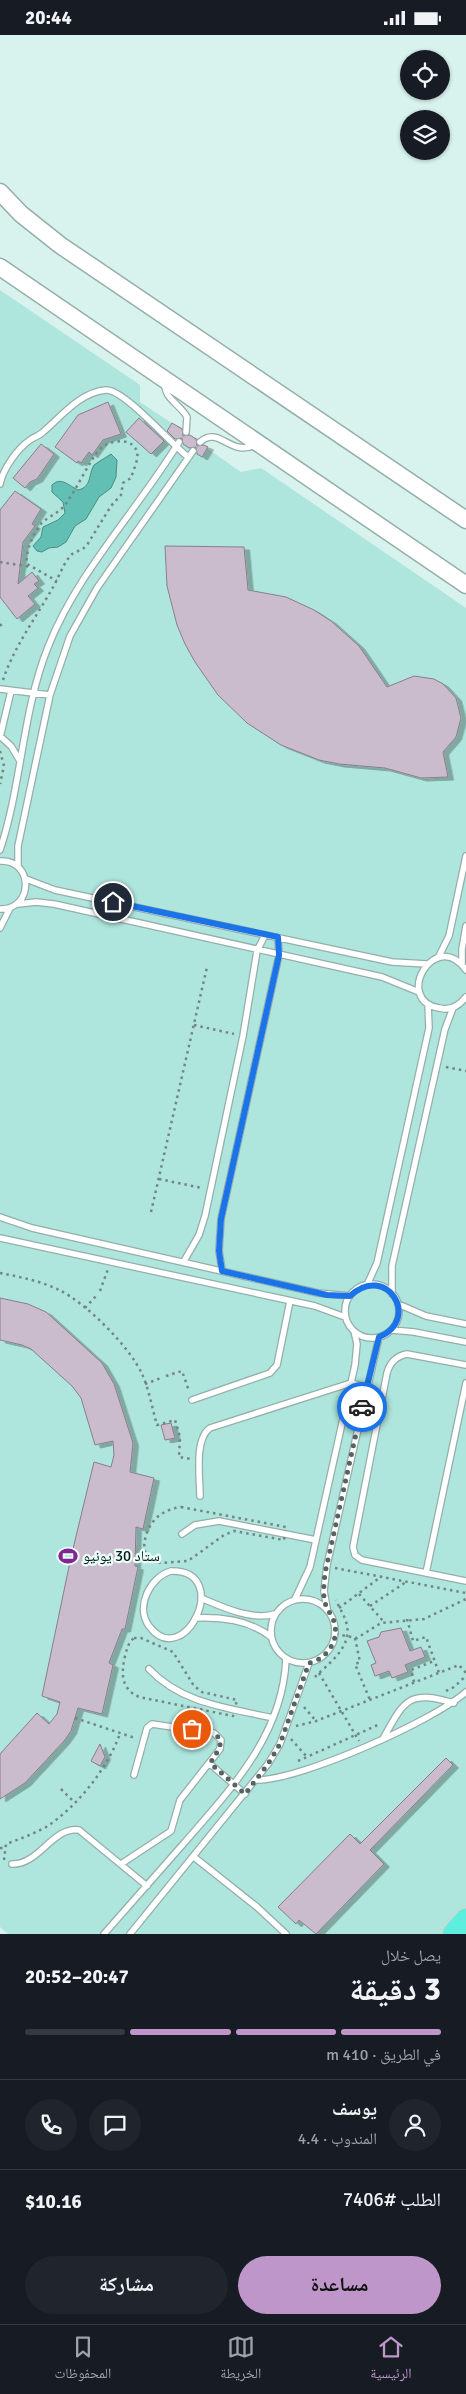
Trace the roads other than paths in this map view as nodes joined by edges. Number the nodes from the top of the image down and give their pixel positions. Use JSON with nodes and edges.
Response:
{"nodes":[{"id":1,"x":0,"y":191,"type":"edge"},
{"id":2,"x":0,"y":267,"type":"edge"},
{"id":3,"x":165,"y":381,"type":"junction"},
{"id":4,"x":186,"y":432,"type":"dead end"},
{"id":5,"x":200,"y":442,"type":"dead end"},
{"id":6,"x":258,"y":444,"type":"junction"},
{"id":7,"x":177,"y":445,"type":"junction"},
{"id":8,"x":193,"y":451,"type":"dead end"},
{"id":9,"x":188,"y":457,"type":"junction"},
{"id":10,"x":0,"y":484,"type":"edge"},
{"id":11,"x":466,"y":520,"type":"edge"},
{"id":12,"x":466,"y":585,"type":"edge"},
{"id":13,"x":0,"y":689,"type":"edge"},
{"id":14,"x":11,"y":691,"type":"junction"},
{"id":15,"x":33,"y":693,"type":"junction"},
{"id":16,"x":50,"y":695,"type":"junction"},
{"id":17,"x":0,"y":737,"type":"edge"},
{"id":18,"x":20,"y":761,"type":"junction"},
{"id":19,"x":0,"y":850,"type":"edge"},
{"id":20,"x":466,"y":856,"type":"edge"},
{"id":21,"x":0,"y":861,"type":"edge"},
{"id":22,"x":18,"y":866,"type":"junction"},
{"id":23,"x":26,"y":879,"type":"junction"},
{"id":24,"x":18,"y":904,"type":"junction"},
{"id":25,"x":10,"y":908,"type":"junction"},
{"id":26,"x":0,"y":909,"type":"edge"},
{"id":27,"x":466,"y":926,"type":"edge"},
{"id":28,"x":0,"y":928,"type":"edge"},
{"id":29,"x":265,"y":935,"type":"junction"},
{"id":30,"x":278,"y":937,"type":"junction"},
{"id":31,"x":257,"y":951,"type":"junction"},
{"id":32,"x":279,"y":955,"type":"junction"},
{"id":33,"x":438,"y":958,"type":"junction"},
{"id":34,"x":427,"y":964,"type":"junction"},
{"id":35,"x":462,"y":964,"type":"junction"},
{"id":36,"x":466,"y":970,"type":"edge"},
{"id":37,"x":419,"y":992,"type":"junction"},
{"id":38,"x":466,"y":997,"type":"edge"},
{"id":39,"x":464,"y":1002,"type":"edge"},
{"id":40,"x":428,"y":1004,"type":"junction"},
{"id":41,"x":453,"y":1008,"type":"junction"},
{"id":42,"x":0,"y":1217,"type":"edge"},
{"id":43,"x":0,"y":1237,"type":"edge"},
{"id":44,"x":184,"y":1261,"type":"junction"},
{"id":45,"x":222,"y":1271,"type":"junction"},
{"id":46,"x":367,"y":1285,"type":"junction"},
{"id":47,"x":392,"y":1294,"type":"junction"},
{"id":48,"x":350,"y":1296,"type":"junction"},
{"id":49,"x":290,"y":1301,"type":"junction"},
{"id":50,"x":398,"y":1304,"type":"junction"},
{"id":51,"x":346,"y":1317,"type":"junction"},
{"id":52,"x":466,"y":1324,"type":"edge"},
{"id":53,"x":392,"y":1330,"type":"junction"},
{"id":54,"x":354,"y":1331,"type":"junction"},
{"id":55,"x":379,"y":1337,"type":"junction"},
{"id":56,"x":466,"y":1342,"type":"edge"},
{"id":57,"x":466,"y":1365,"type":"edge"},
{"id":58,"x":351,"y":1383,"type":"junction"},
{"id":59,"x":466,"y":1383,"type":"edge"},
{"id":60,"x":366,"y":1387,"type":"junction"},
{"id":61,"x":192,"y":1400,"type":"road end"},
{"id":62,"x":200,"y":1496,"type":"dead end"},
{"id":63,"x":182,"y":1534,"type":"dead end"},
{"id":64,"x":316,"y":1540,"type":"junction"},
{"id":65,"x":426,"y":1573,"type":"junction"},
{"id":66,"x":466,"y":1581,"type":"edge"},
{"id":67,"x":201,"y":1598,"type":"junction"},
{"id":68,"x":295,"y":1599,"type":"junction"},
{"id":69,"x":327,"y":1608,"type":"junction"},
{"id":70,"x":275,"y":1614,"type":"junction"},
{"id":71,"x":197,"y":1618,"type":"junction"},
{"id":72,"x":272,"y":1637,"type":"junction"},
{"id":73,"x":286,"y":1659,"type":"junction"},
{"id":74,"x":311,"y":1663,"type":"junction"},
{"id":75,"x":149,"y":1669,"type":"dead end"},
{"id":76,"x":466,"y":1691,"type":"edge"},
{"id":77,"x":454,"y":1703,"type":"junction"},
{"id":78,"x":273,"y":1718,"type":"junction"},
{"id":79,"x":384,"y":1737,"type":"junction"},
{"id":80,"x":210,"y":1763,"type":"junction"},
{"id":81,"x":134,"y":1775,"type":"dead end"},
{"id":82,"x":257,"y":1780,"type":"junction"},
{"id":83,"x":234,"y":1785,"type":"junction"},
{"id":84,"x":245,"y":1794,"type":"junction"},
{"id":85,"x":194,"y":1857,"type":"junction"},
{"id":86,"x":12,"y":1864,"type":"dead end"},
{"id":87,"x":121,"y":1864,"type":"junction"},
{"id":88,"x":146,"y":1886,"type":"junction"},
{"id":89,"x":466,"y":1919,"type":"edge"},
{"id":90,"x":104,"y":1934,"type":"edge"},
{"id":91,"x":130,"y":1934,"type":"edge"},
{"id":92,"x":286,"y":1934,"type":"edge"},
{"id":93,"x":453,"y":1934,"type":"edge"}],
"edges":[{"from":1,"to":11,"type":"street"},
{"from":2,"to":3,"type":"street"},
{"from":3,"to":4,"type":"lane"},
{"from":3,"to":6,"type":"street"},
{"from":5,"to":6,"type":"lane"},
{"from":6,"to":12,"type":"street"},
{"from":7,"to":9,"type":"lane"},
{"from":7,"to":10,"type":"lane"},
{"from":7,"to":15,"type":"lane"},
{"from":8,"to":9,"type":"lane"},
{"from":9,"to":16,"type":"lane"},
{"from":13,"to":14,"type":"lane"},
{"from":14,"to":15,"type":"lane"},
{"from":14,"to":17,"type":"lane"},
{"from":15,"to":16,"type":"lane"},
{"from":15,"to":18,"type":"lane"},
{"from":16,"to":22,"type":"lane"},
{"from":17,"to":18,"type":"lane"},
{"from":18,"to":19,"type":"lane"},
{"from":20,"to":33,"type":"lane"},
{"from":21,"to":22,"type":"lane"},
{"from":22,"to":23,"type":"lane"},
{"from":23,"to":24,"type":"lane"},
{"from":23,"to":29,"type":"lane"},
{"from":24,"to":25,"type":"lane"},
{"from":24,"to":31,"type":"lane"},
{"from":25,"to":26,"type":"lane"},
{"from":25,"to":28,"type":"lane"},
{"from":27,"to":35,"type":"lane"},
{"from":29,"to":30,"type":"lane"},
{"from":29,"to":31,"type":"lane"},
{"from":30,"to":32,"type":"lane"},
{"from":30,"to":34,"type":"lane"},
{"from":31,"to":32,"type":"lane"},
{"from":31,"to":44,"type":"lane"},
{"from":32,"to":37,"type":"lane"},
{"from":32,"to":45,"type":"lane"},
{"from":33,"to":34,"type":"lane"},
{"from":33,"to":35,"type":"lane"},
{"from":34,"to":37,"type":"lane"},
{"from":35,"to":36,"type":"lane"},
{"from":37,"to":40,"type":"lane"},
{"from":38,"to":39,"type":"lane"},
{"from":39,"to":41,"type":"lane"},
{"from":40,"to":41,"type":"lane"},
{"from":40,"to":46,"type":"lane"},
{"from":41,"to":47,"type":"lane"},
{"from":42,"to":44,"type":"lane"},
{"from":43,"to":49,"type":"lane"},
{"from":44,"to":45,"type":"lane"},
{"from":45,"to":48,"type":"lane"},
{"from":46,"to":47,"type":"lane"},
{"from":46,"to":48,"type":"lane"},
{"from":47,"to":50,"type":"lane"},
{"from":48,"to":51,"type":"lane"},
{"from":49,"to":51,"type":"lane"},
{"from":49,"to":61,"type":"lane"},
{"from":50,"to":52,"type":"lane"},
{"from":50,"to":53,"type":"lane"},
{"from":51,"to":54,"type":"lane"},
{"from":53,"to":55,"type":"lane"},
{"from":53,"to":56,"type":"lane"},
{"from":54,"to":55,"type":"lane"},
{"from":54,"to":58,"type":"lane"},
{"from":55,"to":60,"type":"lane"},
{"from":57,"to":65,"type":"lane"},
{"from":58,"to":60,"type":"lane"},
{"from":58,"to":62,"type":"lane"},
{"from":58,"to":64,"type":"lane"},
{"from":59,"to":65,"type":"lane"},
{"from":60,"to":69,"type":"lane"},
{"from":63,"to":64,"type":"lane"},
{"from":64,"to":68,"type":"lane"},
{"from":65,"to":66,"type":"lane"},
{"from":67,"to":70,"type":"lane"},
{"from":67,"to":71,"type":"lane"},
{"from":67,"to":71,"type":"lane"},
{"from":68,"to":69,"type":"lane"},
{"from":68,"to":70,"type":"lane"},
{"from":69,"to":74,"type":"lane"},
{"from":70,"to":72,"type":"lane"},
{"from":71,"to":72,"type":"lane"},
{"from":72,"to":73,"type":"lane"},
{"from":73,"to":74,"type":"lane"},
{"from":73,"to":78,"type":"lane"},
{"from":74,"to":82,"type":"lane"},
{"from":75,"to":78,"type":"lane"},
{"from":76,"to":77,"type":"lane"},
{"from":77,"to":79,"type":"lane"},
{"from":77,"to":79,"type":"lane"},
{"from":78,"to":83,"type":"lane"},
{"from":79,"to":82,"type":"lane"},
{"from":80,"to":81,"type":"lane"},
{"from":80,"to":83,"type":"lane"},
{"from":80,"to":87,"type":"lane"},
{"from":82,"to":84,"type":"lane"},
{"from":83,"to":84,"type":"lane"},
{"from":83,"to":88,"type":"lane"},
{"from":84,"to":85,"type":"lane"},
{"from":85,"to":91,"type":"lane"},
{"from":85,"to":92,"type":"lane"},
{"from":86,"to":87,"type":"lane"},
{"from":87,"to":88,"type":"lane"},
{"from":88,"to":90,"type":"lane"},
{"from":89,"to":93,"type":"highway"}]}
